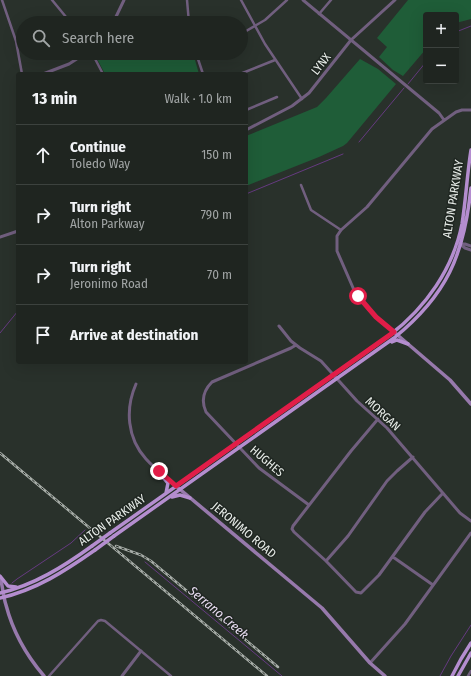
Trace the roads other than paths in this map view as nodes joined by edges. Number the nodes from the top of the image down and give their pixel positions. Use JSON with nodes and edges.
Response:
{"nodes":[{"id":1,"x":2,"y":0,"type":"edge"},
{"id":2,"x":52,"y":0,"type":"edge"},
{"id":3,"x":124,"y":0,"type":"edge"},
{"id":4,"x":187,"y":0,"type":"edge"},
{"id":5,"x":241,"y":0,"type":"edge"},
{"id":6,"x":287,"y":0,"type":"edge"},
{"id":7,"x":303,"y":0,"type":"edge"},
{"id":8,"x":331,"y":0,"type":"edge"},
{"id":9,"x":395,"y":0,"type":"edge"},
{"id":10,"x":319,"y":14,"type":"junction"},
{"id":11,"x":65,"y":16,"type":"edge"},
{"id":12,"x":116,"y":16,"type":"edge"},
{"id":13,"x":188,"y":16,"type":"edge"},
{"id":14,"x":255,"y":27,"type":"junction"},
{"id":15,"x":248,"y":30,"type":"edge"},
{"id":16,"x":351,"y":40,"type":"junction"},
{"id":17,"x":16,"y":41,"type":"edge"},
{"id":18,"x":19,"y":60,"type":"edge"},
{"id":19,"x":76,"y":60,"type":"edge"},
{"id":20,"x":96,"y":60,"type":"edge"},
{"id":21,"x":198,"y":60,"type":"edge"},
{"id":22,"x":275,"y":60,"type":"junction"},
{"id":23,"x":22,"y":72,"type":"edge"},
{"id":24,"x":49,"y":72,"type":"edge"},
{"id":25,"x":102,"y":72,"type":"edge"},
{"id":26,"x":202,"y":72,"type":"edge"},
{"id":27,"x":245,"y":72,"type":"edge"},
{"id":28,"x":277,"y":97,"type":"dead end"},
{"id":29,"x":302,"y":99,"type":"junction"},
{"id":30,"x":248,"y":109,"type":"edge"},
{"id":31,"x":471,"y":110,"type":"edge"},
{"id":32,"x":444,"y":120,"type":"junction"},
{"id":33,"x":248,"y":127,"type":"edge"},
{"id":34,"x":471,"y":150,"type":"edge"},
{"id":35,"x":301,"y":185,"type":"dead end"},
{"id":36,"x":471,"y":188,"type":"edge"},
{"id":37,"x":341,"y":230,"type":"junction"},
{"id":38,"x":16,"y":232,"type":"edge"},
{"id":39,"x":0,"y":237,"type":"edge"},
{"id":40,"x":457,"y":242,"type":"junction"},
{"id":41,"x":461,"y":244,"type":"junction"},
{"id":42,"x":471,"y":246,"type":"edge"},
{"id":43,"x":471,"y":250,"type":"edge"},
{"id":44,"x":279,"y":326,"type":"dead end"},
{"id":45,"x":394,"y":332,"type":"junction"},
{"id":46,"x":398,"y":335,"type":"junction"},
{"id":47,"x":408,"y":344,"type":"junction"},
{"id":48,"x":296,"y":345,"type":"junction"},
{"id":49,"x":378,"y":349,"type":"junction"},
{"id":50,"x":333,"y":375,"type":"junction"},
{"id":51,"x":336,"y":379,"type":"junction"},
{"id":52,"x":136,"y":384,"type":"dead end"},
{"id":53,"x":471,"y":404,"type":"edge"},
{"id":54,"x":378,"y":419,"type":"junction"},
{"id":55,"x":236,"y":444,"type":"junction"},
{"id":56,"x":239,"y":448,"type":"junction"},
{"id":57,"x":413,"y":457,"type":"junction"},
{"id":58,"x":162,"y":474,"type":"junction"},
{"id":59,"x":176,"y":486,"type":"junction"},
{"id":60,"x":180,"y":490,"type":"junction"},
{"id":61,"x":166,"y":493,"type":"junction"},
{"id":62,"x":443,"y":493,"type":"junction"},
{"id":63,"x":170,"y":497,"type":"junction"},
{"id":64,"x":190,"y":498,"type":"junction"},
{"id":65,"x":309,"y":505,"type":"junction"},
{"id":66,"x":471,"y":521,"type":"edge"},
{"id":67,"x":471,"y":533,"type":"edge"},
{"id":68,"x":392,"y":557,"type":"junction"},
{"id":69,"x":326,"y":561,"type":"junction"},
{"id":70,"x":0,"y":577,"type":"edge"},
{"id":71,"x":433,"y":585,"type":"junction"},
{"id":72,"x":19,"y":588,"type":"junction"},
{"id":73,"x":1,"y":592,"type":"edge"},
{"id":74,"x":2,"y":598,"type":"edge"},
{"id":75,"x":471,"y":643,"type":"edge"},
{"id":76,"x":141,"y":651,"type":"junction"},
{"id":77,"x":471,"y":653,"type":"edge"},
{"id":78,"x":370,"y":663,"type":"junction"},
{"id":79,"x":471,"y":671,"type":"edge"},
{"id":80,"x":44,"y":676,"type":"edge"},
{"id":81,"x":49,"y":676,"type":"edge"},
{"id":82,"x":122,"y":676,"type":"edge"},
{"id":83,"x":171,"y":676,"type":"edge"},
{"id":84,"x":385,"y":676,"type":"edge"},
{"id":85,"x":452,"y":676,"type":"edge"},
{"id":86,"x":458,"y":676,"type":"edge"},
{"id":87,"x":468,"y":676,"type":"edge"}],
"edges":[{"from":1,"to":17,"type":"street"},
{"from":2,"to":11,"type":"street"},
{"from":3,"to":12,"type":"street"},
{"from":4,"to":13,"type":"street"},
{"from":5,"to":14,"type":"street"},
{"from":6,"to":14,"type":"street"},
{"from":7,"to":10,"type":"street"},
{"from":8,"to":10,"type":"street"},
{"from":9,"to":16,"type":"street","name":"LYNX"},
{"from":10,"to":16,"type":"street"},
{"from":14,"to":15,"type":"street"},
{"from":14,"to":22,"type":"street"},
{"from":16,"to":29,"type":"street","name":"LYNX"},
{"from":16,"to":32,"type":"street"},
{"from":18,"to":23,"type":"street"},
{"from":19,"to":24,"type":"street"},
{"from":20,"to":25,"type":"street"},
{"from":21,"to":26,"type":"street"},
{"from":22,"to":27,"type":"street"},
{"from":22,"to":29,"type":"street"},
{"from":28,"to":30,"type":"street"},
{"from":29,"to":33,"type":"street","name":"LYNX"},
{"from":31,"to":32,"type":"street"},
{"from":32,"to":37,"type":"street"},
{"from":34,"to":40,"type":"main road","name":"ALTON PARKWAY"},
{"from":35,"to":37,"type":"street"},
{"from":36,"to":41,"type":"main road","name":"ALTON PARKWAY"},
{"from":37,"to":45,"type":"street"},
{"from":38,"to":39,"type":"street"},
{"from":40,"to":41,"type":"street"},
{"from":40,"to":45,"type":"main road","name":"ALTON PARKWAY"},
{"from":41,"to":42,"type":"street"},
{"from":41,"to":43,"type":"street"},
{"from":41,"to":46,"type":"main road","name":"ALTON PARKWAY"},
{"from":44,"to":48,"type":"street","name":"MORGAN"},
{"from":45,"to":46,"type":"main road"},
{"from":45,"to":50,"type":"main road","name":"ALTON PARKWAY"},
{"from":46,"to":47,"type":"main road"},
{"from":46,"to":49,"type":"main road","name":"ALTON PARKWAY"},
{"from":47,"to":49,"type":"main road"},
{"from":47,"to":53,"type":"main road"},
{"from":48,"to":50,"type":"street","name":"MORGAN"},
{"from":48,"to":55,"type":"street","name":"HUGHES"},
{"from":49,"to":51,"type":"main road","name":"ALTON PARKWAY"},
{"from":50,"to":51,"type":"street","name":"MORGAN"},
{"from":50,"to":55,"type":"main road","name":"ALTON PARKWAY"},
{"from":51,"to":54,"type":"street","name":"MORGAN"},
{"from":51,"to":56,"type":"main road","name":"ALTON PARKWAY"},
{"from":52,"to":58,"type":"street","name":"JERONIMO ROAD"},
{"from":54,"to":57,"type":"street","name":"MORGAN"},
{"from":54,"to":65,"type":"street"},
{"from":55,"to":56,"type":"street","name":"HUGHES"},
{"from":55,"to":59,"type":"main road","name":"ALTON PARKWAY"},
{"from":56,"to":60,"type":"main road","name":"ALTON PARKWAY"},
{"from":56,"to":65,"type":"street","name":"HUGHES"},
{"from":57,"to":62,"type":"street","name":"MORGAN"},
{"from":57,"to":69,"type":"street"},
{"from":58,"to":59,"type":"street","name":"JERONIMO ROAD"},
{"from":58,"to":61,"type":"main road"},
{"from":59,"to":60,"type":"main road","name":"JERONIMO ROAD"},
{"from":59,"to":61,"type":"main road","name":"ALTON PARKWAY"},
{"from":60,"to":63,"type":"main road","name":"ALTON PARKWAY"},
{"from":60,"to":64,"type":"main road","name":"JERONIMO ROAD"},
{"from":61,"to":72,"type":"main road","name":"ALTON PARKWAY","bridge":true},
{"from":62,"to":66,"type":"street","name":"MORGAN"},
{"from":62,"to":68,"type":"street"},
{"from":63,"to":64,"type":"main road"},
{"from":63,"to":74,"type":"main road","name":"ALTON PARKWAY","bridge":true},
{"from":64,"to":78,"type":"main road","name":"JERONIMO ROAD"},
{"from":65,"to":69,"type":"street"},
{"from":67,"to":71,"type":"street"},
{"from":68,"to":69,"type":"street"},
{"from":68,"to":71,"type":"street"},
{"from":70,"to":72,"type":"main road"},
{"from":70,"to":73,"type":"main road"},
{"from":71,"to":78,"type":"street"},
{"from":72,"to":73,"type":"main road","name":"ALTON PARKWAY"},
{"from":73,"to":74,"type":"main road"},
{"from":74,"to":80,"type":"main road"},
{"from":75,"to":85,"type":"main road"},
{"from":76,"to":81,"type":"street"},
{"from":76,"to":82,"type":"street"},
{"from":76,"to":83,"type":"street"},
{"from":77,"to":86,"type":"main road"},
{"from":78,"to":84,"type":"main road","name":"JERONIMO ROAD"},
{"from":79,"to":87,"type":"street"}]}
